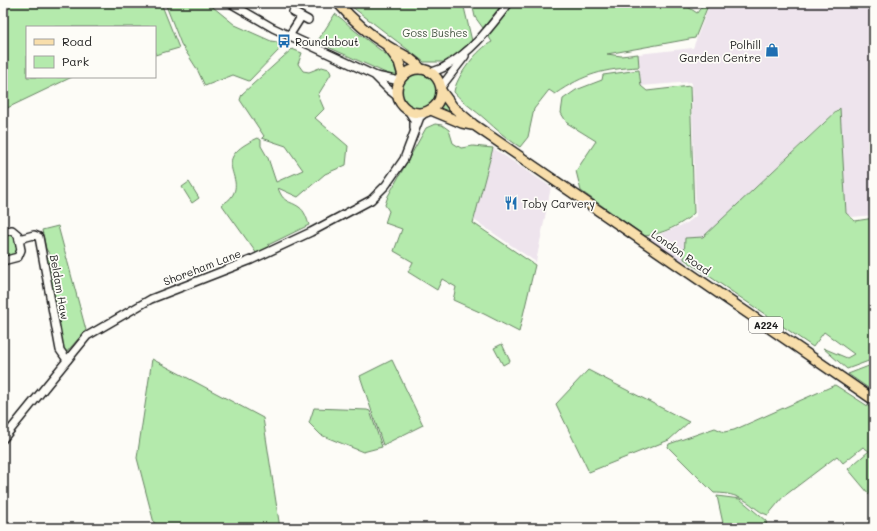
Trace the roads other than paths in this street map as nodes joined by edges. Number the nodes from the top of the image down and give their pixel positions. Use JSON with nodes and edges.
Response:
{"nodes":[{"id":1,"x":230,"y":3,"type":"edge"},
{"id":2,"x":338,"y":3,"type":"edge"},
{"id":3,"x":508,"y":3,"type":"edge"},
{"id":4,"x":293,"y":12,"type":"dead end"},
{"id":5,"x":300,"y":17,"type":"junction"},
{"id":6,"x":308,"y":20,"type":"dead end"},
{"id":7,"x":289,"y":36,"type":"junction"},
{"id":8,"x":387,"y":46,"type":"junction"},
{"id":9,"x":466,"y":54,"type":"junction"},
{"id":10,"x":421,"y":69,"type":"junction"},
{"id":11,"x":432,"y":72,"type":"junction"},
{"id":12,"x":376,"y":76,"type":"junction"},
{"id":13,"x":401,"y":78,"type":"junction"},
{"id":14,"x":441,"y":89,"type":"junction"},
{"id":15,"x":398,"y":97,"type":"junction"},
{"id":16,"x":408,"y":110,"type":"junction"},
{"id":17,"x":428,"y":111,"type":"junction"},
{"id":18,"x":474,"y":125,"type":"junction"},
{"id":19,"x":414,"y":130,"type":"junction"},
{"id":20,"x":3,"y":232,"type":"edge"},
{"id":21,"x":19,"y":239,"type":"junction"},
{"id":22,"x":3,"y":260,"type":"edge"},
{"id":23,"x":67,"y":360,"type":"junction"},
{"id":24,"x":874,"y":400,"type":"edge"},
{"id":25,"x":3,"y":439,"type":"edge"}],
"edges":[{"from":1,"to":7,"type":"street"},
{"from":2,"to":8,"type":"main road"},
{"from":3,"to":9,"type":"street"},
{"from":4,"to":5,"type":"street"},
{"from":5,"to":6,"type":"street"},
{"from":5,"to":7,"type":"street"},
{"from":7,"to":12,"type":"street"},
{"from":8,"to":10,"type":"main road"},
{"from":8,"to":13,"type":"main road"},
{"from":9,"to":11,"type":"street"},
{"from":9,"to":14,"type":"street"},
{"from":10,"to":11,"type":"main road"},
{"from":10,"to":13,"type":"main road"},
{"from":11,"to":14,"type":"main road"},
{"from":12,"to":13,"type":"street"},
{"from":12,"to":15,"type":"street"},
{"from":13,"to":15,"type":"main road"},
{"from":14,"to":17,"type":"main road"},
{"from":14,"to":18,"type":"main road","name":"London Road","number":"A224"},
{"from":15,"to":16,"type":"main road"},
{"from":16,"to":17,"type":"main road"},
{"from":16,"to":19,"type":"street"},
{"from":17,"to":18,"type":"main road","name":"London Road","number":"A224"},
{"from":17,"to":19,"type":"street","name":"Shoreham Lane"},
{"from":18,"to":24,"type":"main road","name":"London Road","number":"A224"},
{"from":19,"to":23,"type":"street","name":"Shoreham Lane"},
{"from":20,"to":21,"type":"street"},
{"from":21,"to":22,"type":"street"},
{"from":21,"to":23,"type":"street","name":"Beldam Haw"},
{"from":23,"to":25,"type":"street","name":"Shoreham Lane"}]}
